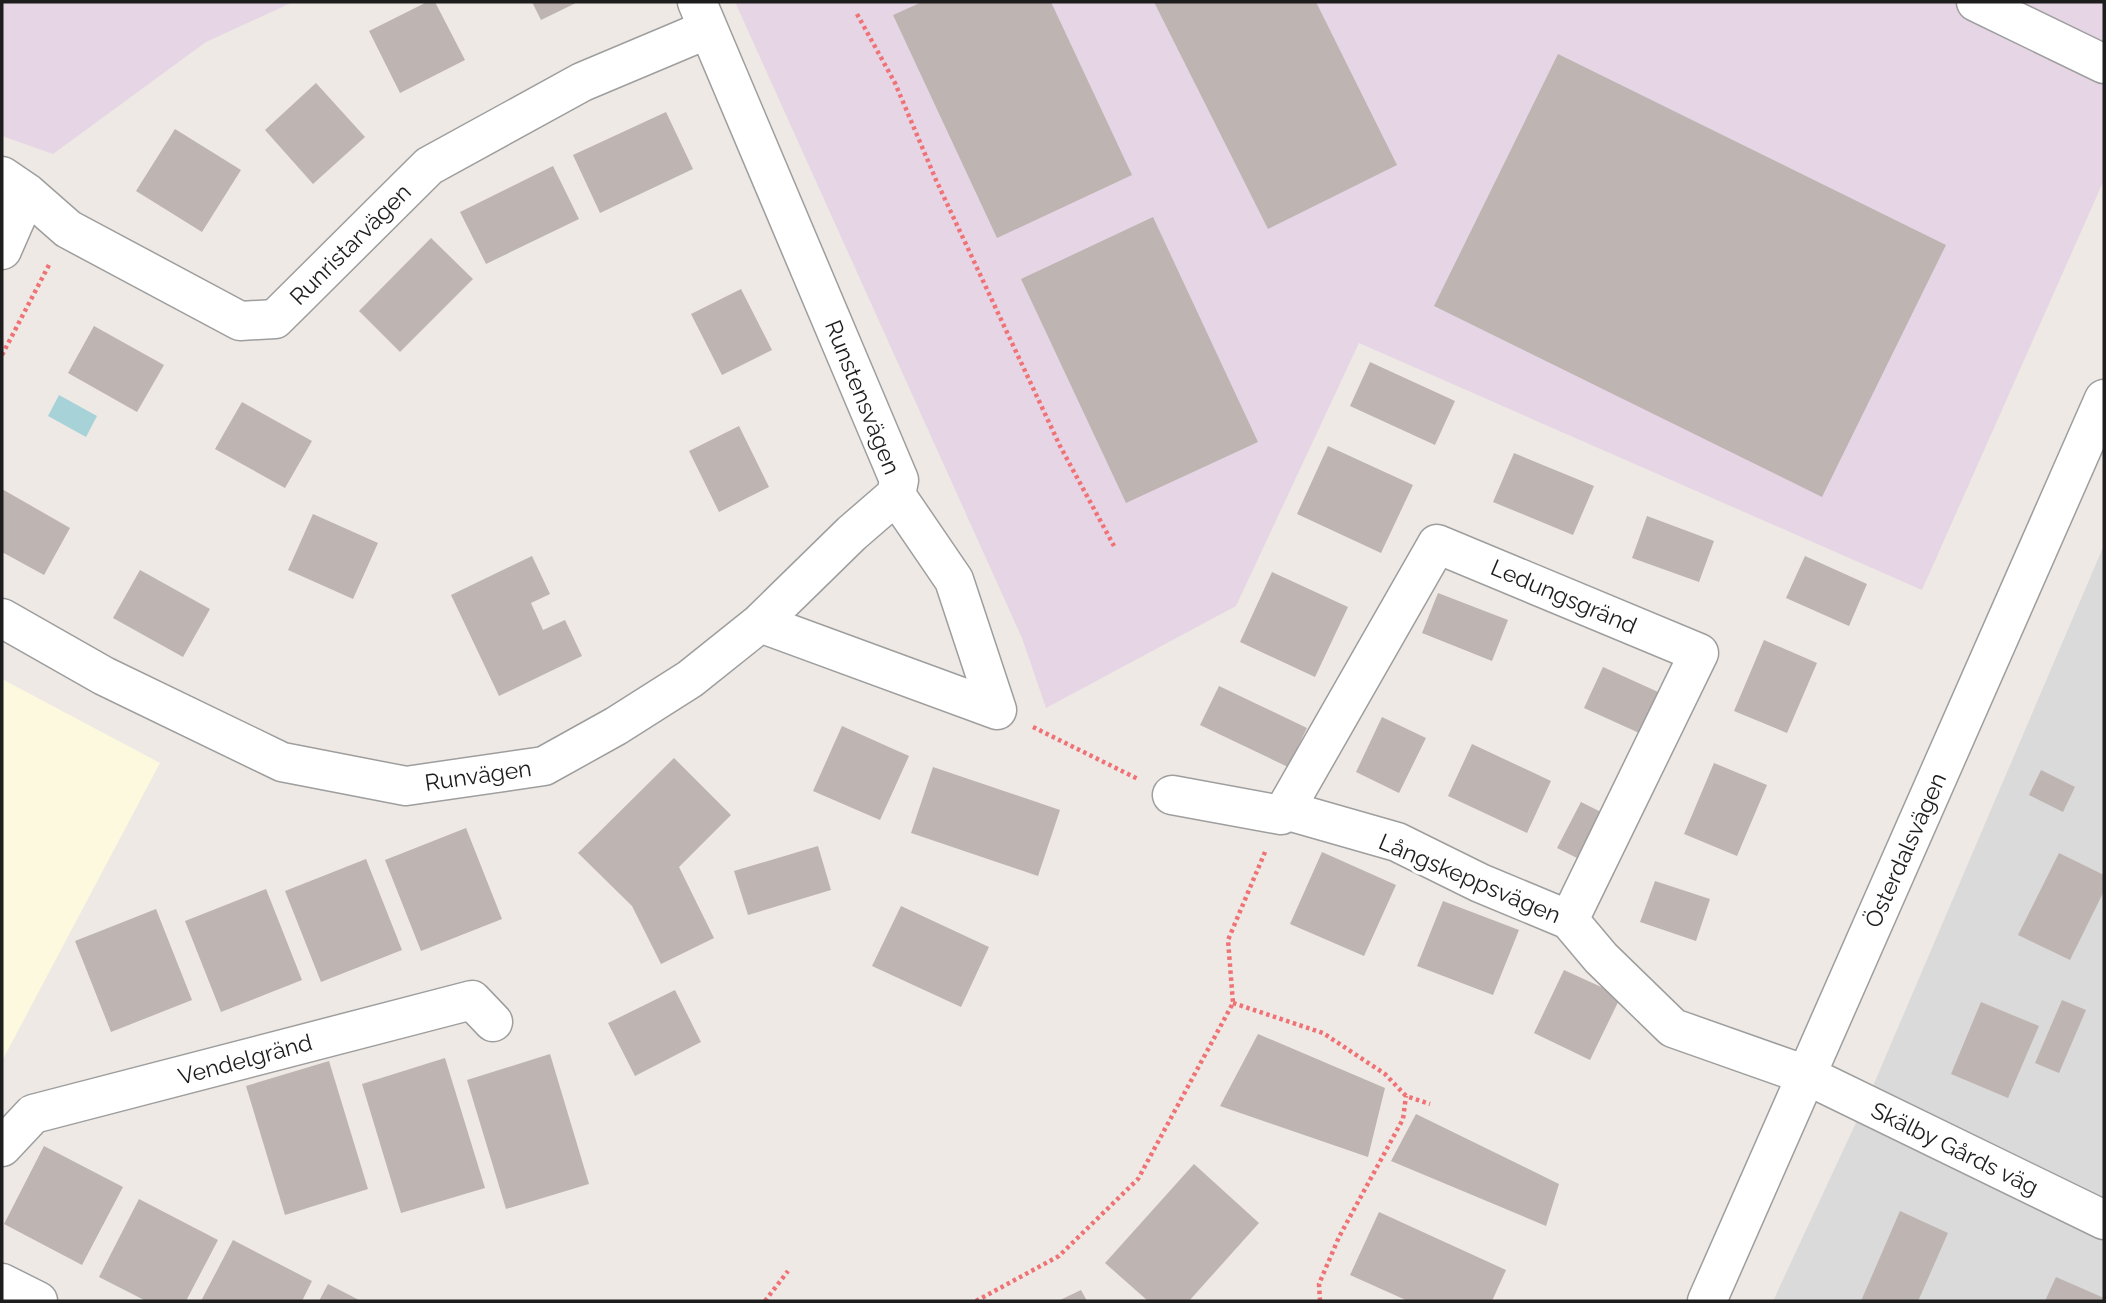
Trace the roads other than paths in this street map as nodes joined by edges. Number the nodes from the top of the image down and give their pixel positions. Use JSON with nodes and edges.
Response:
{"nodes":[{"id":1,"x":1976,"y":2,"type":"edge"},
{"id":2,"x":702,"y":15,"type":"edge"},
{"id":3,"x":2104,"y":64,"type":"edge"},
{"id":4,"x":15,"y":184,"type":"edge"},
{"id":5,"x":2,"y":250,"type":"edge"},
{"id":6,"x":2104,"y":399,"type":"edge"},
{"id":7,"x":896,"y":495,"type":"junction"},
{"id":8,"x":2,"y":618,"type":"edge"},
{"id":9,"x":760,"y":623,"type":"junction"},
{"id":10,"x":1172,"y":795,"type":"road end"},
{"id":11,"x":1283,"y":813,"type":"junction"},
{"id":12,"x":1569,"y":920,"type":"junction"},
{"id":13,"x":493,"y":1022,"type":"dead end"},
{"id":14,"x":1806,"y":1076,"type":"junction"},
{"id":15,"x":2,"y":1147,"type":"edge"},
{"id":16,"x":2104,"y":1220,"type":"edge"},
{"id":17,"x":2,"y":1283,"type":"edge"},
{"id":18,"x":38,"y":1301,"type":"edge"},
{"id":19,"x":1707,"y":1301,"type":"edge"}],
"edges":[{"from":1,"to":3,"type":"street"},
{"from":2,"to":4,"type":"street","name":"Runristarvägen"},
{"from":2,"to":7,"type":"street","name":"Runstensvägen"},
{"from":4,"to":5,"type":"street"},
{"from":6,"to":14,"type":"street","name":"Österdalsvägen"},
{"from":7,"to":9,"type":"street","name":"Runvägen"},
{"from":7,"to":9,"type":"street","name":"Runstensvägen"},
{"from":8,"to":9,"type":"street","name":"Runvägen"},
{"from":10,"to":11,"type":"street","name":"Långskeppsvägen"},
{"from":11,"to":12,"type":"street","name":"Långskeppsvägen"},
{"from":11,"to":12,"type":"street","name":"Ledungsgränd"},
{"from":12,"to":14,"type":"street","name":"Långskeppsvägen"},
{"from":13,"to":15,"type":"street","name":"Vendelgränd"},
{"from":14,"to":16,"type":"street","name":"Skälby Gårds väg"},
{"from":14,"to":19,"type":"street","name":"Österdalsvägen"},
{"from":17,"to":18,"type":"street"}]}
